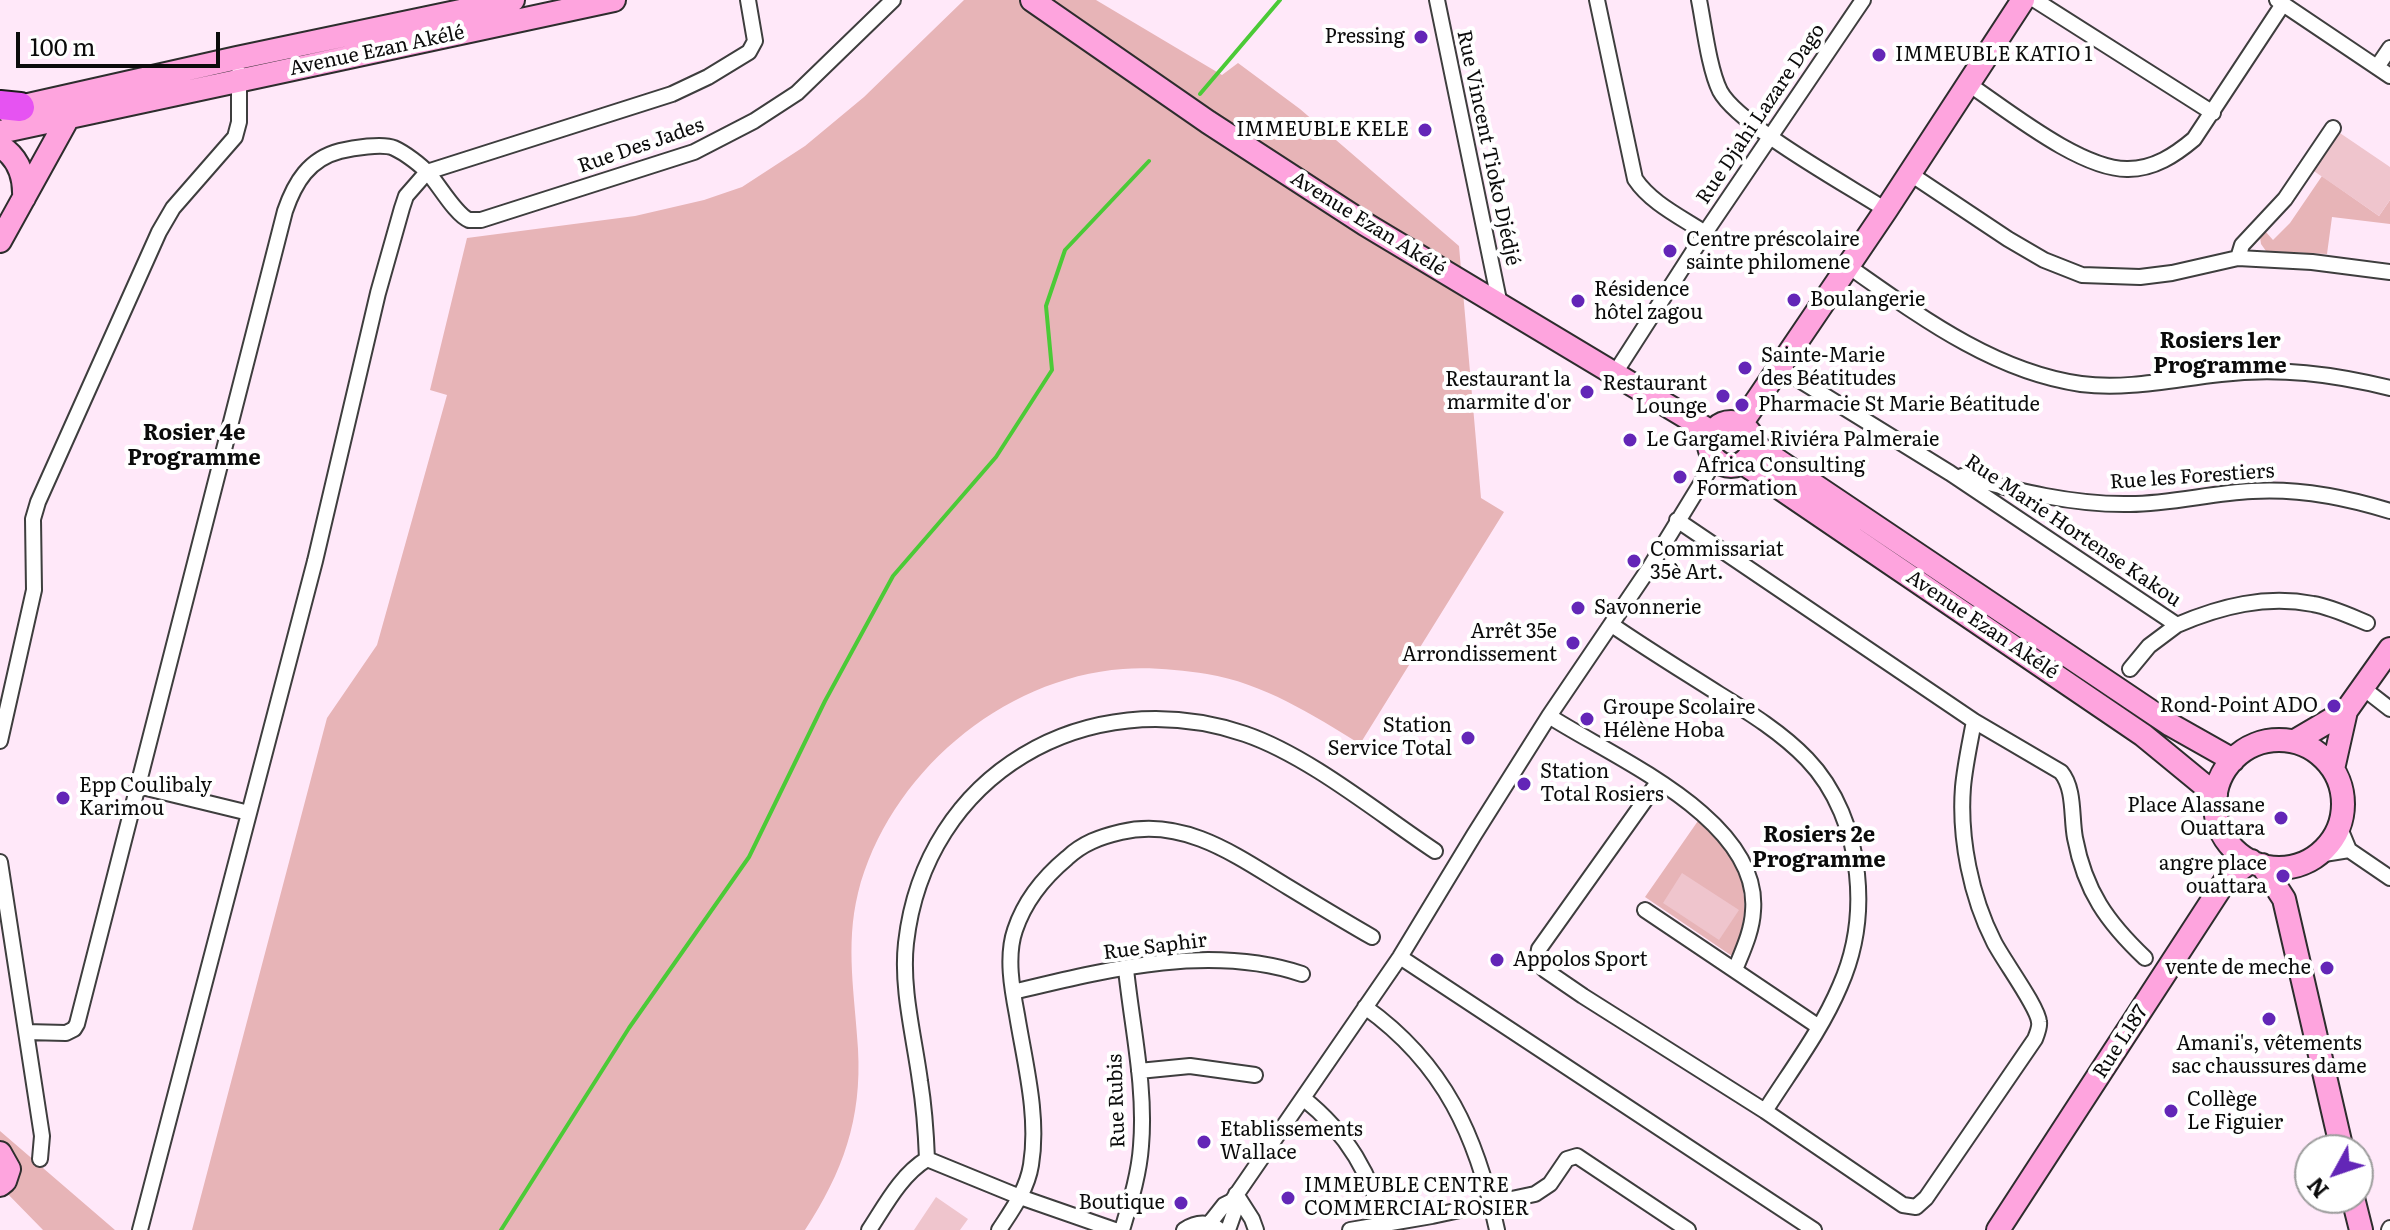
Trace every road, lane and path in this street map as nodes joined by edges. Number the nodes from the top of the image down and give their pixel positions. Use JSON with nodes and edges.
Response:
{"nodes":[{"id":1,"x":513,"y":0,"type":"edge"},
{"id":2,"x":614,"y":0,"type":"edge"},
{"id":3,"x":748,"y":0,"type":"edge"},
{"id":4,"x":893,"y":0,"type":"edge"},
{"id":5,"x":1032,"y":0,"type":"edge"},
{"id":6,"x":1437,"y":0,"type":"edge"},
{"id":7,"x":1597,"y":0,"type":"edge"},
{"id":8,"x":1699,"y":0,"type":"edge"},
{"id":9,"x":1863,"y":0,"type":"edge"},
{"id":10,"x":2023,"y":0,"type":"edge"},
{"id":11,"x":2035,"y":0,"type":"edge"},
{"id":12,"x":2280,"y":2,"type":"edge"},
{"id":13,"x":2390,"y":48,"type":"edge"},
{"id":14,"x":237,"y":58,"type":"junction"},
{"id":15,"x":2384,"y":72,"type":"edge"},
{"id":16,"x":240,"y":80,"type":"junction"},
{"id":17,"x":1967,"y":83,"type":"junction"},
{"id":18,"x":7,"y":108,"type":"edge"},
{"id":19,"x":2213,"y":113,"type":"junction"},
{"id":20,"x":68,"y":118,"type":"junction"},
{"id":21,"x":2333,"y":128,"type":"dead end"},
{"id":22,"x":0,"y":132,"type":"edge"},
{"id":23,"x":1772,"y":137,"type":"junction"},
{"id":24,"x":0,"y":146,"type":"edge"},
{"id":25,"x":427,"y":172,"type":"junction"},
{"id":26,"x":1909,"y":173,"type":"junction"},
{"id":27,"x":24,"y":198,"type":"junction"},
{"id":28,"x":1886,"y":210,"type":"junction"},
{"id":29,"x":1705,"y":233,"type":"junction"},
{"id":30,"x":0,"y":241,"type":"edge"},
{"id":31,"x":2238,"y":258,"type":"junction"},
{"id":32,"x":1848,"y":266,"type":"junction"},
{"id":33,"x":2390,"y":272,"type":"edge"},
{"id":34,"x":1500,"y":305,"type":"junction"},
{"id":35,"x":1780,"y":368,"type":"junction"},
{"id":36,"x":1615,"y":373,"type":"junction"},
{"id":37,"x":2390,"y":388,"type":"edge"},
{"id":38,"x":1741,"y":424,"type":"junction"},
{"id":39,"x":1713,"y":433,"type":"junction"},
{"id":40,"x":1748,"y":454,"type":"junction"},
{"id":41,"x":1716,"y":459,"type":"junction"},
{"id":42,"x":1950,"y":473,"type":"junction"},
{"id":43,"x":2390,"y":511,"type":"edge"},
{"id":44,"x":1677,"y":520,"type":"junction"},
{"id":45,"x":2367,"y":623,"type":"dead end"},
{"id":46,"x":1612,"y":625,"type":"junction"},
{"id":47,"x":2177,"y":625,"type":"junction"},
{"id":48,"x":2390,"y":649,"type":"edge"},
{"id":49,"x":2130,"y":669,"type":"dead end"},
{"id":50,"x":2363,"y":688,"type":"junction"},
{"id":51,"x":2390,"y":709,"type":"edge"},
{"id":52,"x":2346,"y":711,"type":"junction"},
{"id":53,"x":1549,"y":716,"type":"junction"},
{"id":54,"x":1974,"y":721,"type":"junction"},
{"id":55,"x":0,"y":741,"type":"edge"},
{"id":56,"x":2295,"y":741,"type":"junction"},
{"id":57,"x":2233,"y":760,"type":"junction"},
{"id":58,"x":2333,"y":769,"type":"junction"},
{"id":59,"x":1658,"y":782,"type":"junction"},
{"id":60,"x":138,"y":786,"type":"junction"},
{"id":61,"x":2216,"y":795,"type":"junction"},
{"id":62,"x":249,"y":813,"type":"junction"},
{"id":63,"x":2339,"y":826,"type":"junction"},
{"id":64,"x":2226,"y":838,"type":"junction"},
{"id":65,"x":2349,"y":850,"type":"junction"},
{"id":66,"x":1435,"y":851,"type":"dead end"},
{"id":67,"x":2308,"y":860,"type":"junction"},
{"id":68,"x":0,"y":862,"type":"edge"},
{"id":69,"x":2257,"y":863,"type":"junction"},
{"id":70,"x":2390,"y":878,"type":"edge"},
{"id":71,"x":2225,"y":881,"type":"junction"},
{"id":72,"x":2284,"y":899,"type":"junction"},
{"id":73,"x":1645,"y":910,"type":"dead end"},
{"id":74,"x":1372,"y":937,"type":"dead end"},
{"id":75,"x":1400,"y":957,"type":"junction"},
{"id":76,"x":2145,"y":958,"type":"dead end"},
{"id":77,"x":1126,"y":969,"type":"junction"},
{"id":78,"x":1735,"y":970,"type":"junction"},
{"id":79,"x":1302,"y":974,"type":"dead end"},
{"id":80,"x":1013,"y":992,"type":"junction"},
{"id":81,"x":1365,"y":1007,"type":"junction"},
{"id":82,"x":1819,"y":1027,"type":"junction"},
{"id":83,"x":26,"y":1032,"type":"junction"},
{"id":84,"x":1139,"y":1071,"type":"junction"},
{"id":85,"x":1255,"y":1075,"type":"dead end"},
{"id":86,"x":1303,"y":1098,"type":"junction"},
{"id":87,"x":1765,"y":1111,"type":"junction"},
{"id":88,"x":2338,"y":1134,"type":"edge"},
{"id":89,"x":0,"y":1153,"type":"edge"},
{"id":90,"x":40,"y":1159,"type":"dead end"},
{"id":91,"x":927,"y":1159,"type":"junction"},
{"id":92,"x":0,"y":1185,"type":"edge"},
{"id":93,"x":1020,"y":1197,"type":"junction"},
{"id":94,"x":1234,"y":1198,"type":"junction"},
{"id":95,"x":1491,"y":1204,"type":"junction"},
{"id":96,"x":1215,"y":1227,"type":"edge"},
{"id":97,"x":1384,"y":1227,"type":"edge"},
{"id":98,"x":140,"y":1230,"type":"edge"},
{"id":99,"x":869,"y":1230,"type":"edge"},
{"id":100,"x":999,"y":1230,"type":"edge"},
{"id":101,"x":1115,"y":1230,"type":"edge"},
{"id":102,"x":1122,"y":1230,"type":"edge"},
{"id":103,"x":1184,"y":1230,"type":"edge"},
{"id":104,"x":1228,"y":1230,"type":"edge"},
{"id":105,"x":1256,"y":1230,"type":"edge"},
{"id":106,"x":1350,"y":1230,"type":"edge"},
{"id":107,"x":1497,"y":1230,"type":"edge"},
{"id":108,"x":1688,"y":1230,"type":"edge"},
{"id":109,"x":1814,"y":1230,"type":"edge"},
{"id":110,"x":1998,"y":1230,"type":"edge"}],
"edges":[{"from":1,"to":14,"type":"street","name":"Avenue Ezan Akélé"},
{"from":2,"to":16,"type":"street","name":"Avenue Ezan Akélé"},
{"from":3,"to":25,"type":"street"},
{"from":4,"to":25,"type":"street","name":"Rue Des Jades"},
{"from":5,"to":34,"type":"street","name":"Avenue Ezan Akélé"},
{"from":6,"to":34,"type":"street","name":"Rue Vincent Tioko Djédjé"},
{"from":7,"to":29,"type":"street"},
{"from":8,"to":23,"type":"street"},
{"from":9,"to":23,"type":"street","name":"Rue Djahi Lazare Dago"},
{"from":10,"to":17,"type":"street"},
{"from":11,"to":19,"type":"street"},
{"from":12,"to":15,"type":"street"},
{"from":12,"to":19,"type":"street"},
{"from":13,"to":15,"type":"street"},
{"from":14,"to":16,"type":"street"},
{"from":14,"to":18,"type":"street","name":"Avenue Ezan Akélé"},
{"from":16,"to":20,"type":"street","name":"Avenue Ezan Akélé"},
{"from":16,"to":55,"type":"street"},
{"from":17,"to":19,"type":"street"},
{"from":17,"to":26,"type":"street"},
{"from":20,"to":22,"type":"street","name":"Avenue Ezan Akélé"},
{"from":20,"to":27,"type":"street"},
{"from":21,"to":31,"type":"street"},
{"from":23,"to":28,"type":"street"},
{"from":23,"to":29,"type":"street","name":"Rue Djahi Lazare Dago"},
{"from":24,"to":27,"type":"street"},
{"from":25,"to":60,"type":"street","name":"Rue Des Jades"},
{"from":25,"to":62,"type":"street"},
{"from":26,"to":28,"type":"street"},
{"from":26,"to":31,"type":"street"},
{"from":27,"to":30,"type":"street"},
{"from":28,"to":32,"type":"street"},
{"from":29,"to":36,"type":"street","name":"Rue Djahi Lazare Dago"},
{"from":31,"to":33,"type":"street"},
{"from":32,"to":35,"type":"street"},
{"from":32,"to":37,"type":"street"},
{"from":34,"to":36,"type":"street","name":"Avenue Ezan Akélé"},
{"from":35,"to":38,"type":"street"},
{"from":35,"to":42,"type":"street","name":"Rue Marie Hortense Kakou"},
{"from":36,"to":39,"type":"street","name":"Avenue Ezan Akélé"},
{"from":38,"to":39,"type":"street"},
{"from":38,"to":40,"type":"street"},
{"from":39,"to":41,"type":"street"},
{"from":40,"to":41,"type":"street"},
{"from":40,"to":57,"type":"street","name":"Avenue Ezan Akélé"},
{"from":40,"to":61,"type":"street","name":"Avenue Ezan Akélé"},
{"from":41,"to":44,"type":"street"},
{"from":42,"to":43,"type":"street","name":"Rue les Forestiers"},
{"from":42,"to":47,"type":"street","name":"Rue Marie Hortense Kakou"},
{"from":44,"to":46,"type":"street"},
{"from":44,"to":54,"type":"street"},
{"from":45,"to":47,"type":"street","name":"Rue Marie Hortense Kakou"},
{"from":46,"to":53,"type":"street"},
{"from":46,"to":82,"type":"street"},
{"from":47,"to":49,"type":"street"},
{"from":48,"to":50,"type":"street"},
{"from":50,"to":51,"type":"street"},
{"from":50,"to":52,"type":"street"},
{"from":52,"to":56,"type":"street"},
{"from":52,"to":58,"type":"street"},
{"from":53,"to":59,"type":"street"},
{"from":53,"to":75,"type":"street"},
{"from":54,"to":76,"type":"street"},
{"from":54,"to":87,"type":"street"},
{"from":56,"to":57,"type":"street"},
{"from":56,"to":58,"type":"street"},
{"from":57,"to":61,"type":"street"},
{"from":58,"to":63,"type":"street"},
{"from":59,"to":78,"type":"street"},
{"from":59,"to":87,"type":"street"},
{"from":60,"to":62,"type":"street"},
{"from":60,"to":83,"type":"street","name":"Rue Des Jades"},
{"from":61,"to":64,"type":"street"},
{"from":62,"to":98,"type":"street"},
{"from":63,"to":65,"type":"street"},
{"from":63,"to":67,"type":"street"},
{"from":64,"to":69,"type":"street"},
{"from":64,"to":71,"type":"street"},
{"from":65,"to":67,"type":"street"},
{"from":65,"to":70,"type":"street"},
{"from":66,"to":91,"type":"street"},
{"from":67,"to":69,"type":"street"},
{"from":67,"to":72,"type":"street"},
{"from":68,"to":83,"type":"street"},
{"from":69,"to":71,"type":"street","name":"Rue L187"},
{"from":69,"to":72,"type":"street"},
{"from":71,"to":110,"type":"street","name":"Rue L187"},
{"from":72,"to":88,"type":"street"},
{"from":73,"to":78,"type":"street"},
{"from":74,"to":80,"type":"street"},
{"from":75,"to":81,"type":"street"},
{"from":75,"to":109,"type":"street"},
{"from":77,"to":79,"type":"street","name":"Rue Saphir"},
{"from":77,"to":80,"type":"street","name":"Rue Saphir"},
{"from":77,"to":84,"type":"street","name":"Rue Rubis"},
{"from":78,"to":82,"type":"street"},
{"from":80,"to":93,"type":"street"},
{"from":81,"to":86,"type":"street"},
{"from":81,"to":95,"type":"street"},
{"from":82,"to":87,"type":"street"},
{"from":83,"to":90,"type":"street"},
{"from":84,"to":85,"type":"street"},
{"from":84,"to":102,"type":"street","name":"Rue Rubis"},
{"from":86,"to":94,"type":"street"},
{"from":86,"to":97,"type":"street"},
{"from":89,"to":92,"type":"street"},
{"from":91,"to":93,"type":"street"},
{"from":91,"to":99,"type":"street"},
{"from":93,"to":100,"type":"street"},
{"from":93,"to":101,"type":"street"},
{"from":94,"to":96,"type":"street"},
{"from":94,"to":104,"type":"street"},
{"from":94,"to":105,"type":"street"},
{"from":95,"to":97,"type":"street"},
{"from":95,"to":107,"type":"street"},
{"from":95,"to":108,"type":"street"},
{"from":96,"to":103,"type":"street"},
{"from":97,"to":106,"type":"street"}]}
